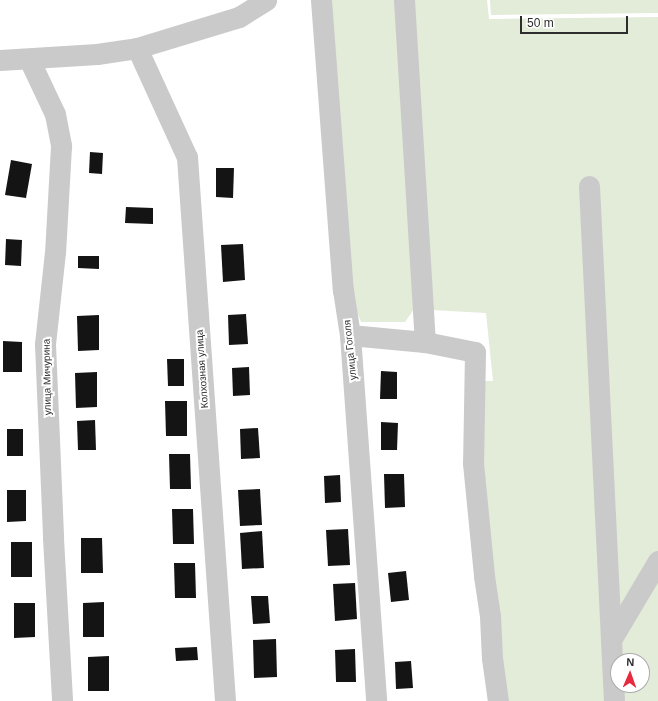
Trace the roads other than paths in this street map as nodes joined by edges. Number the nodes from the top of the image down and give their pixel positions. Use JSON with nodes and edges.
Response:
{"nodes":[{"id":1,"x":266,"y":0,"type":"edge"},
{"id":2,"x":321,"y":0,"type":"edge"},
{"id":3,"x":404,"y":0,"type":"edge"},
{"id":4,"x":137,"y":48,"type":"junction"},
{"id":5,"x":0,"y":60,"type":"edge"},
{"id":6,"x":30,"y":60,"type":"junction"},
{"id":7,"x":589,"y":186,"type":"dead end"},
{"id":8,"x":350,"y":335,"type":"junction"},
{"id":9,"x":425,"y":342,"type":"junction"},
{"id":10,"x":658,"y":561,"type":"edge"},
{"id":11,"x":611,"y":640,"type":"junction"},
{"id":12,"x":62,"y":701,"type":"edge"},
{"id":13,"x":225,"y":701,"type":"edge"},
{"id":14,"x":376,"y":701,"type":"edge"},
{"id":15,"x":498,"y":701,"type":"edge"},
{"id":16,"x":614,"y":701,"type":"edge"}],
"edges":[{"from":1,"to":4,"type":"street"},
{"from":2,"to":8,"type":"street","name":"улица Гоголя"},
{"from":3,"to":9,"type":"street"},
{"from":4,"to":6,"type":"street"},
{"from":4,"to":13,"type":"street","name":"Колхозная улица"},
{"from":5,"to":6,"type":"street"},
{"from":6,"to":12,"type":"street","name":"улица Мичурина"},
{"from":7,"to":11,"type":"street"},
{"from":8,"to":9,"type":"street"},
{"from":8,"to":14,"type":"street","name":"улица Гоголя"},
{"from":9,"to":15,"type":"street"},
{"from":10,"to":11,"type":"street"},
{"from":11,"to":16,"type":"street"}]}
